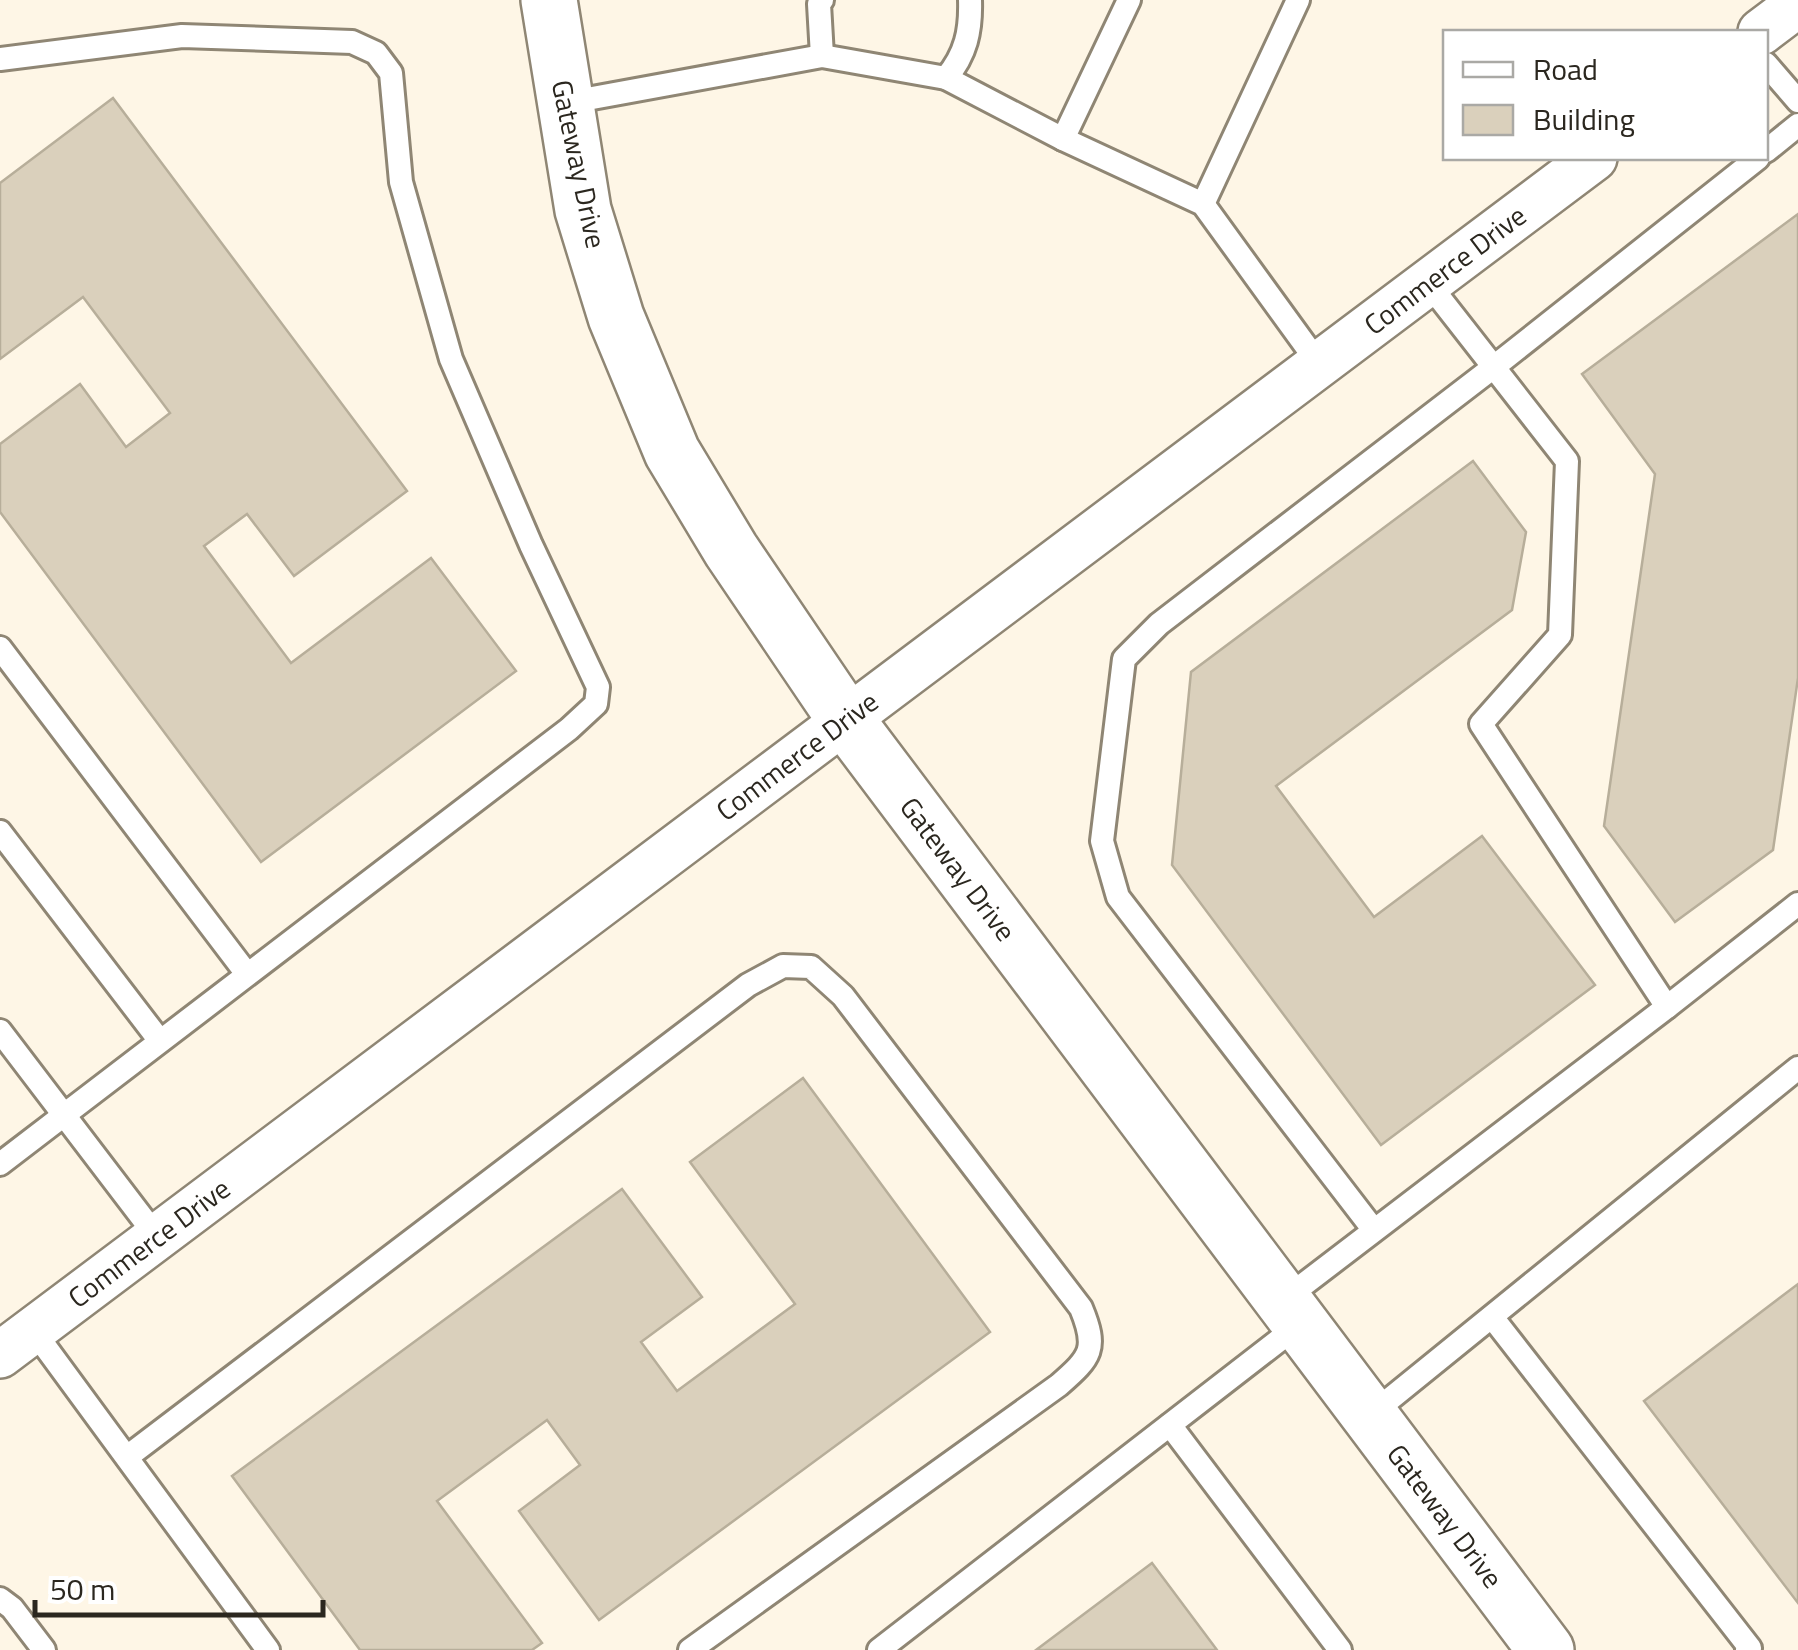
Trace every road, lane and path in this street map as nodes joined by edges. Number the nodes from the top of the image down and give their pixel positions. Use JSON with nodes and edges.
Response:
{"nodes":[{"id":1,"x":549,"y":0,"type":"edge"},
{"id":2,"x":822,"y":0,"type":"edge"},
{"id":3,"x":970,"y":0,"type":"edge"},
{"id":4,"x":1129,"y":0,"type":"edge"},
{"id":5,"x":1298,"y":0,"type":"edge"},
{"id":6,"x":1798,"y":4,"type":"edge"},
{"id":7,"x":1763,"y":30,"type":"edge"},
{"id":8,"x":822,"y":56,"type":"junction"},
{"id":9,"x":0,"y":59,"type":"edge"},
{"id":10,"x":1768,"y":66,"type":"edge"},
{"id":11,"x":946,"y":78,"type":"junction"},
{"id":12,"x":1798,"y":101,"type":"edge"},
{"id":13,"x":564,"y":103,"type":"junction"},
{"id":14,"x":1798,"y":126,"type":"edge"},
{"id":15,"x":1062,"y":138,"type":"junction"},
{"id":16,"x":1768,"y":149,"type":"edge"},
{"id":17,"x":1591,"y":160,"type":"edge"},
{"id":18,"x":1755,"y":160,"type":"edge"},
{"id":19,"x":1204,"y":204,"type":"junction"},
{"id":20,"x":1428,"y":283,"type":"junction"},
{"id":21,"x":1319,"y":364,"type":"junction"},
{"id":22,"x":1494,"y":366,"type":"junction"},
{"id":23,"x":0,"y":648,"type":"edge"},
{"id":24,"x":846,"y":720,"type":"junction"},
{"id":25,"x":0,"y":832,"type":"edge"},
{"id":26,"x":1798,"y":904,"type":"edge"},
{"id":27,"x":247,"y":974,"type":"junction"},
{"id":28,"x":1667,"y":1007,"type":"junction"},
{"id":29,"x":0,"y":1031,"type":"edge"},
{"id":30,"x":160,"y":1041,"type":"junction"},
{"id":31,"x":1798,"y":1068,"type":"edge"},
{"id":32,"x":64,"y":1115,"type":"junction"},
{"id":33,"x":0,"y":1164,"type":"edge"},
{"id":34,"x":1373,"y":1228,"type":"junction"},
{"id":35,"x":157,"y":1237,"type":"junction"},
{"id":36,"x":1291,"y":1312,"type":"junction"},
{"id":37,"x":1492,"y":1317,"type":"junction"},
{"id":38,"x":16,"y":1343,"type":"edge"},
{"id":39,"x":1369,"y":1416,"type":"junction"},
{"id":40,"x":1170,"y":1425,"type":"junction"},
{"id":41,"x":127,"y":1457,"type":"junction"},
{"id":42,"x":0,"y":1599,"type":"edge"},
{"id":43,"x":44,"y":1650,"type":"edge"},
{"id":44,"x":268,"y":1650,"type":"edge"},
{"id":45,"x":690,"y":1650,"type":"edge"},
{"id":46,"x":879,"y":1650,"type":"edge"},
{"id":47,"x":1340,"y":1650,"type":"edge"},
{"id":48,"x":1546,"y":1650,"type":"edge"},
{"id":49,"x":1748,"y":1650,"type":"edge"}],
"edges":[{"from":1,"to":13,"type":"street","name":"Gateway Drive"},
{"from":2,"to":8,"type":"lane"},
{"from":3,"to":11,"type":"lane"},
{"from":4,"to":15,"type":"lane"},
{"from":5,"to":19,"type":"lane"},
{"from":6,"to":7,"type":"street"},
{"from":8,"to":11,"type":"lane"},
{"from":8,"to":13,"type":"lane"},
{"from":9,"to":27,"type":"lane"},
{"from":10,"to":12,"type":"lane"},
{"from":11,"to":15,"type":"lane"},
{"from":13,"to":24,"type":"street","name":"Gateway Drive"},
{"from":14,"to":16,"type":"lane"},
{"from":15,"to":19,"type":"lane"},
{"from":17,"to":20,"type":"street","name":"Commerce Drive"},
{"from":18,"to":22,"type":"lane"},
{"from":19,"to":21,"type":"lane"},
{"from":20,"to":21,"type":"street","name":"Commerce Drive"},
{"from":20,"to":22,"type":"lane"},
{"from":21,"to":24,"type":"street","name":"Commerce Drive"},
{"from":22,"to":28,"type":"lane"},
{"from":22,"to":34,"type":"lane"},
{"from":23,"to":27,"type":"lane"},
{"from":24,"to":35,"type":"street","name":"Commerce Drive"},
{"from":24,"to":36,"type":"street","name":"Gateway Drive"},
{"from":25,"to":30,"type":"lane"},
{"from":26,"to":28,"type":"lane"},
{"from":27,"to":30,"type":"lane"},
{"from":28,"to":34,"type":"lane"},
{"from":29,"to":32,"type":"lane"},
{"from":30,"to":32,"type":"lane"},
{"from":31,"to":37,"type":"lane"},
{"from":32,"to":33,"type":"lane"},
{"from":32,"to":35,"type":"lane"},
{"from":34,"to":36,"type":"lane"},
{"from":35,"to":38,"type":"street","name":"Commerce Drive"},
{"from":36,"to":39,"type":"street","name":"Gateway Drive"},
{"from":36,"to":40,"type":"lane"},
{"from":37,"to":39,"type":"lane"},
{"from":37,"to":49,"type":"lane"},
{"from":38,"to":41,"type":"lane"},
{"from":39,"to":48,"type":"street","name":"Gateway Drive"},
{"from":40,"to":46,"type":"lane"},
{"from":40,"to":47,"type":"lane"},
{"from":41,"to":44,"type":"lane"},
{"from":41,"to":45,"type":"lane"},
{"from":42,"to":43,"type":"lane"}]}
